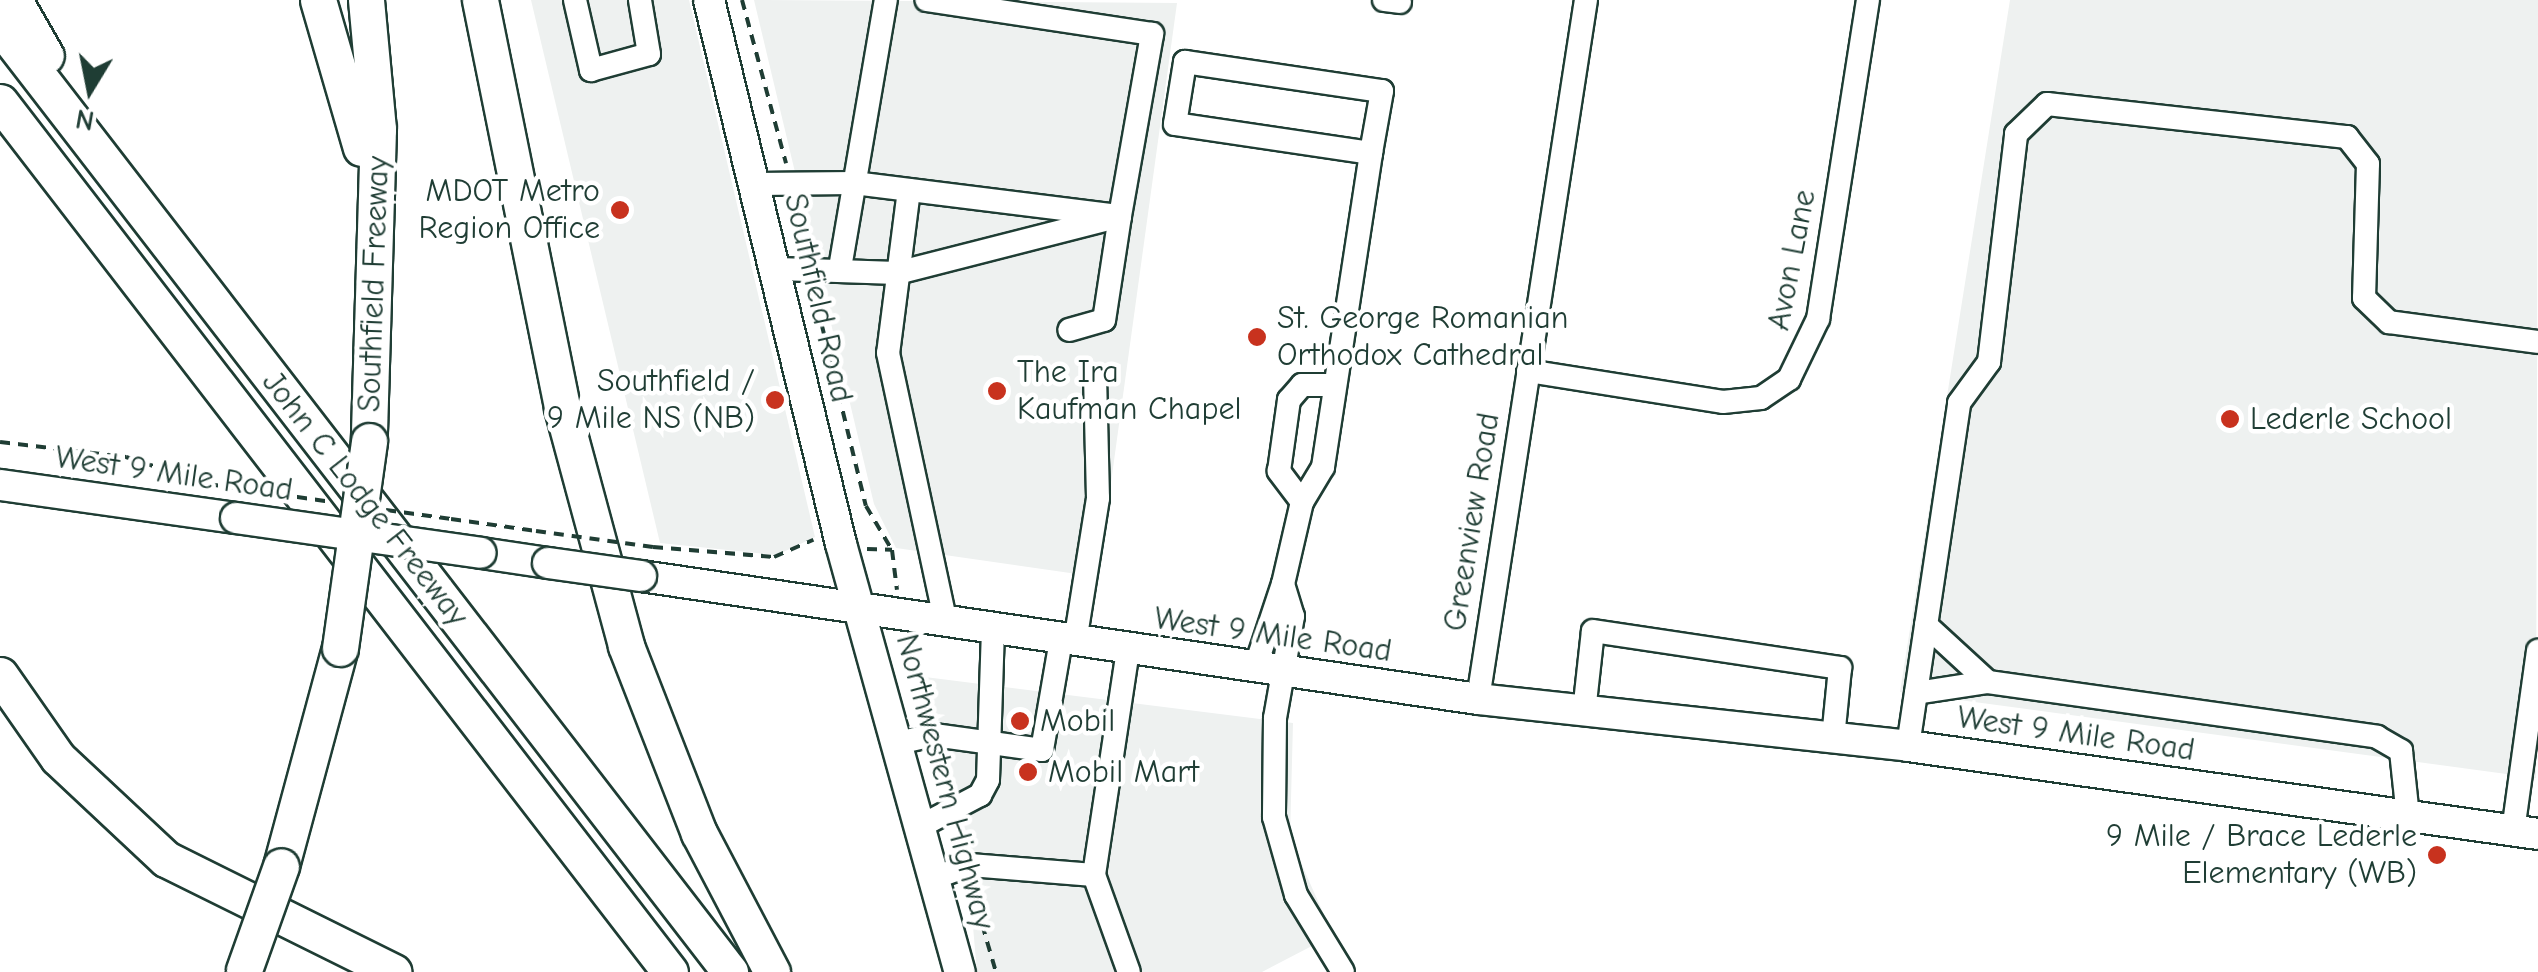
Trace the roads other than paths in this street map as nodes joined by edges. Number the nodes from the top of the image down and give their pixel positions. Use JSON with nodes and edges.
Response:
{"nodes":[{"id":1,"x":14,"y":0,"type":"edge"},
{"id":2,"x":318,"y":0,"type":"edge"},
{"id":3,"x":366,"y":0,"type":"edge"},
{"id":4,"x":480,"y":0,"type":"edge"},
{"id":5,"x":576,"y":0,"type":"edge"},
{"id":6,"x":640,"y":0,"type":"edge"},
{"id":7,"x":710,"y":0,"type":"edge"},
{"id":8,"x":886,"y":0,"type":"edge"},
{"id":9,"x":927,"y":0,"type":"edge"},
{"id":10,"x":1586,"y":0,"type":"edge"},
{"id":11,"x":1868,"y":0,"type":"edge"},
{"id":12,"x":0,"y":26,"type":"edge"},
{"id":13,"x":0,"y":102,"type":"edge"},
{"id":14,"x":0,"y":133,"type":"edge"},
{"id":15,"x":1371,"y":153,"type":"junction"},
{"id":16,"x":756,"y":184,"type":"junction"},
{"id":17,"x":854,"y":184,"type":"junction"},
{"id":18,"x":122,"y":187,"type":"junction"},
{"id":19,"x":908,"y":190,"type":"junction"},
{"id":20,"x":375,"y":200,"type":"junction"},
{"id":21,"x":1120,"y":216,"type":"junction"},
{"id":22,"x":840,"y":268,"type":"junction"},
{"id":23,"x":123,"y":269,"type":"junction"},
{"id":24,"x":778,"y":269,"type":"junction"},
{"id":25,"x":897,"y":273,"type":"junction"},
{"id":26,"x":1069,"y":330,"type":"dead end"},
{"id":27,"x":2538,"y":342,"type":"edge"},
{"id":28,"x":1528,"y":372,"type":"junction"},
{"id":29,"x":1095,"y":378,"type":"dead end"},
{"id":30,"x":1331,"y":385,"type":"junction"},
{"id":31,"x":0,"y":485,"type":"edge"},
{"id":32,"x":1302,"y":502,"type":"junction"},
{"id":33,"x":862,"y":611,"type":"junction"},
{"id":34,"x":946,"y":623,"type":"junction"},
{"id":35,"x":1926,"y":625,"type":"junction"},
{"id":36,"x":993,"y":630,"type":"junction"},
{"id":37,"x":1068,"y":641,"type":"junction"},
{"id":38,"x":1128,"y":650,"type":"junction"},
{"id":39,"x":2538,"y":651,"type":"edge"},
{"id":40,"x":1269,"y":670,"type":"junction"},
{"id":41,"x":0,"y":675,"type":"edge"},
{"id":42,"x":1988,"y":682,"type":"junction"},
{"id":43,"x":1916,"y":693,"type":"junction"},
{"id":44,"x":1478,"y":699,"type":"junction"},
{"id":45,"x":1584,"y":712,"type":"junction"},
{"id":46,"x":1833,"y":738,"type":"junction"},
{"id":47,"x":898,"y":743,"type":"junction"},
{"id":48,"x":990,"y":744,"type":"junction"},
{"id":49,"x":1908,"y":746,"type":"junction"},
{"id":50,"x":2408,"y":816,"type":"junction"},
{"id":51,"x":921,"y":826,"type":"junction"},
{"id":52,"x":2525,"y":832,"type":"edge"},
{"id":53,"x":1094,"y":875,"type":"junction"},
{"id":54,"x":934,"y":878,"type":"junction"},
{"id":55,"x":243,"y":971,"type":"edge"},
{"id":56,"x":394,"y":972,"type":"edge"},
{"id":57,"x":670,"y":972,"type":"edge"},
{"id":58,"x":730,"y":972,"type":"edge"},
{"id":59,"x":772,"y":972,"type":"edge"},
{"id":60,"x":960,"y":972,"type":"edge"},
{"id":61,"x":1129,"y":972,"type":"edge"},
{"id":62,"x":1342,"y":972,"type":"edge"}],
"edges":[{"from":1,"to":18,"type":"highway"},
{"from":2,"to":20,"type":"highway"},
{"from":3,"to":20,"type":"highway","name":"Southfield Freeway"},
{"from":4,"to":59,"type":"highway"},
{"from":5,"to":6,"type":"street"},
{"from":7,"to":16,"type":"main road","name":"Southfield Road"},
{"from":8,"to":17,"type":"street"},
{"from":9,"to":21,"type":"street"},
{"from":10,"to":28,"type":"street","name":"Greenview Road"},
{"from":11,"to":28,"type":"street","name":"Avon Lane"},
{"from":12,"to":18,"type":"highway","name":"John C Lodge Freeway"},
{"from":13,"to":23,"type":"highway","name":"John C Lodge Freeway"},
{"from":14,"to":23,"type":"highway"},
{"from":15,"to":15,"type":"street"},
{"from":15,"to":30,"type":"street"},
{"from":16,"to":17,"type":"street"},
{"from":16,"to":24,"type":"main road","name":"Southfield Road"},
{"from":17,"to":19,"type":"street"},
{"from":17,"to":22,"type":"street"},
{"from":18,"to":58,"type":"highway","name":"John C Lodge Freeway"},
{"from":19,"to":21,"type":"street"},
{"from":19,"to":25,"type":"street"},
{"from":20,"to":55,"type":"highway","name":"Southfield Freeway","bridge":true},
{"from":21,"to":25,"type":"street"},
{"from":21,"to":26,"type":"street"},
{"from":22,"to":24,"type":"street"},
{"from":22,"to":25,"type":"street"},
{"from":23,"to":57,"type":"highway","name":"John C Lodge Freeway"},
{"from":24,"to":33,"type":"main road","name":"Southfield Road"},
{"from":25,"to":34,"type":"street"},
{"from":27,"to":35,"type":"street"},
{"from":28,"to":44,"type":"street","name":"Greenview Road"},
{"from":29,"to":37,"type":"street"},
{"from":30,"to":32,"type":"street"},
{"from":30,"to":32,"type":"street"},
{"from":31,"to":33,"type":"main road","name":"West 9 Mile Road","bridge":true},
{"from":32,"to":40,"type":"street"},
{"from":33,"to":34,"type":"main road","name":"West 9 Mile Road"},
{"from":33,"to":47,"type":"main road","name":"Northwestern Highway"},
{"from":34,"to":36,"type":"main road","name":"West 9 Mile Road"},
{"from":35,"to":42,"type":"street"},
{"from":35,"to":43,"type":"street"},
{"from":36,"to":37,"type":"main road","name":"West 9 Mile Road"},
{"from":36,"to":48,"type":"street"},
{"from":37,"to":38,"type":"main road","name":"West 9 Mile Road"},
{"from":37,"to":48,"type":"street"},
{"from":38,"to":40,"type":"main road","name":"West 9 Mile Road"},
{"from":38,"to":53,"type":"street"},
{"from":39,"to":52,"type":"street"},
{"from":40,"to":44,"type":"main road","name":"West 9 Mile Road"},
{"from":40,"to":62,"type":"street"},
{"from":41,"to":56,"type":"highway"},
{"from":42,"to":43,"type":"street"},
{"from":42,"to":50,"type":"street"},
{"from":43,"to":49,"type":"street"},
{"from":44,"to":45,"type":"main road","name":"West 9 Mile Road"},
{"from":45,"to":46,"type":"main road","name":"West 9 Mile Road"},
{"from":45,"to":46,"type":"street"},
{"from":46,"to":49,"type":"main road","name":"West 9 Mile Road"},
{"from":47,"to":48,"type":"street"},
{"from":47,"to":51,"type":"main road","name":"Northwestern Highway"},
{"from":48,"to":51,"type":"street"},
{"from":49,"to":50,"type":"main road","name":"West 9 Mile Road"},
{"from":50,"to":52,"type":"main road","name":"West 9 Mile Road"},
{"from":51,"to":54,"type":"main road","name":"Northwestern Highway"},
{"from":53,"to":54,"type":"street"},
{"from":53,"to":61,"type":"street"},
{"from":54,"to":60,"type":"main road","name":"Northwestern Highway"}]}
